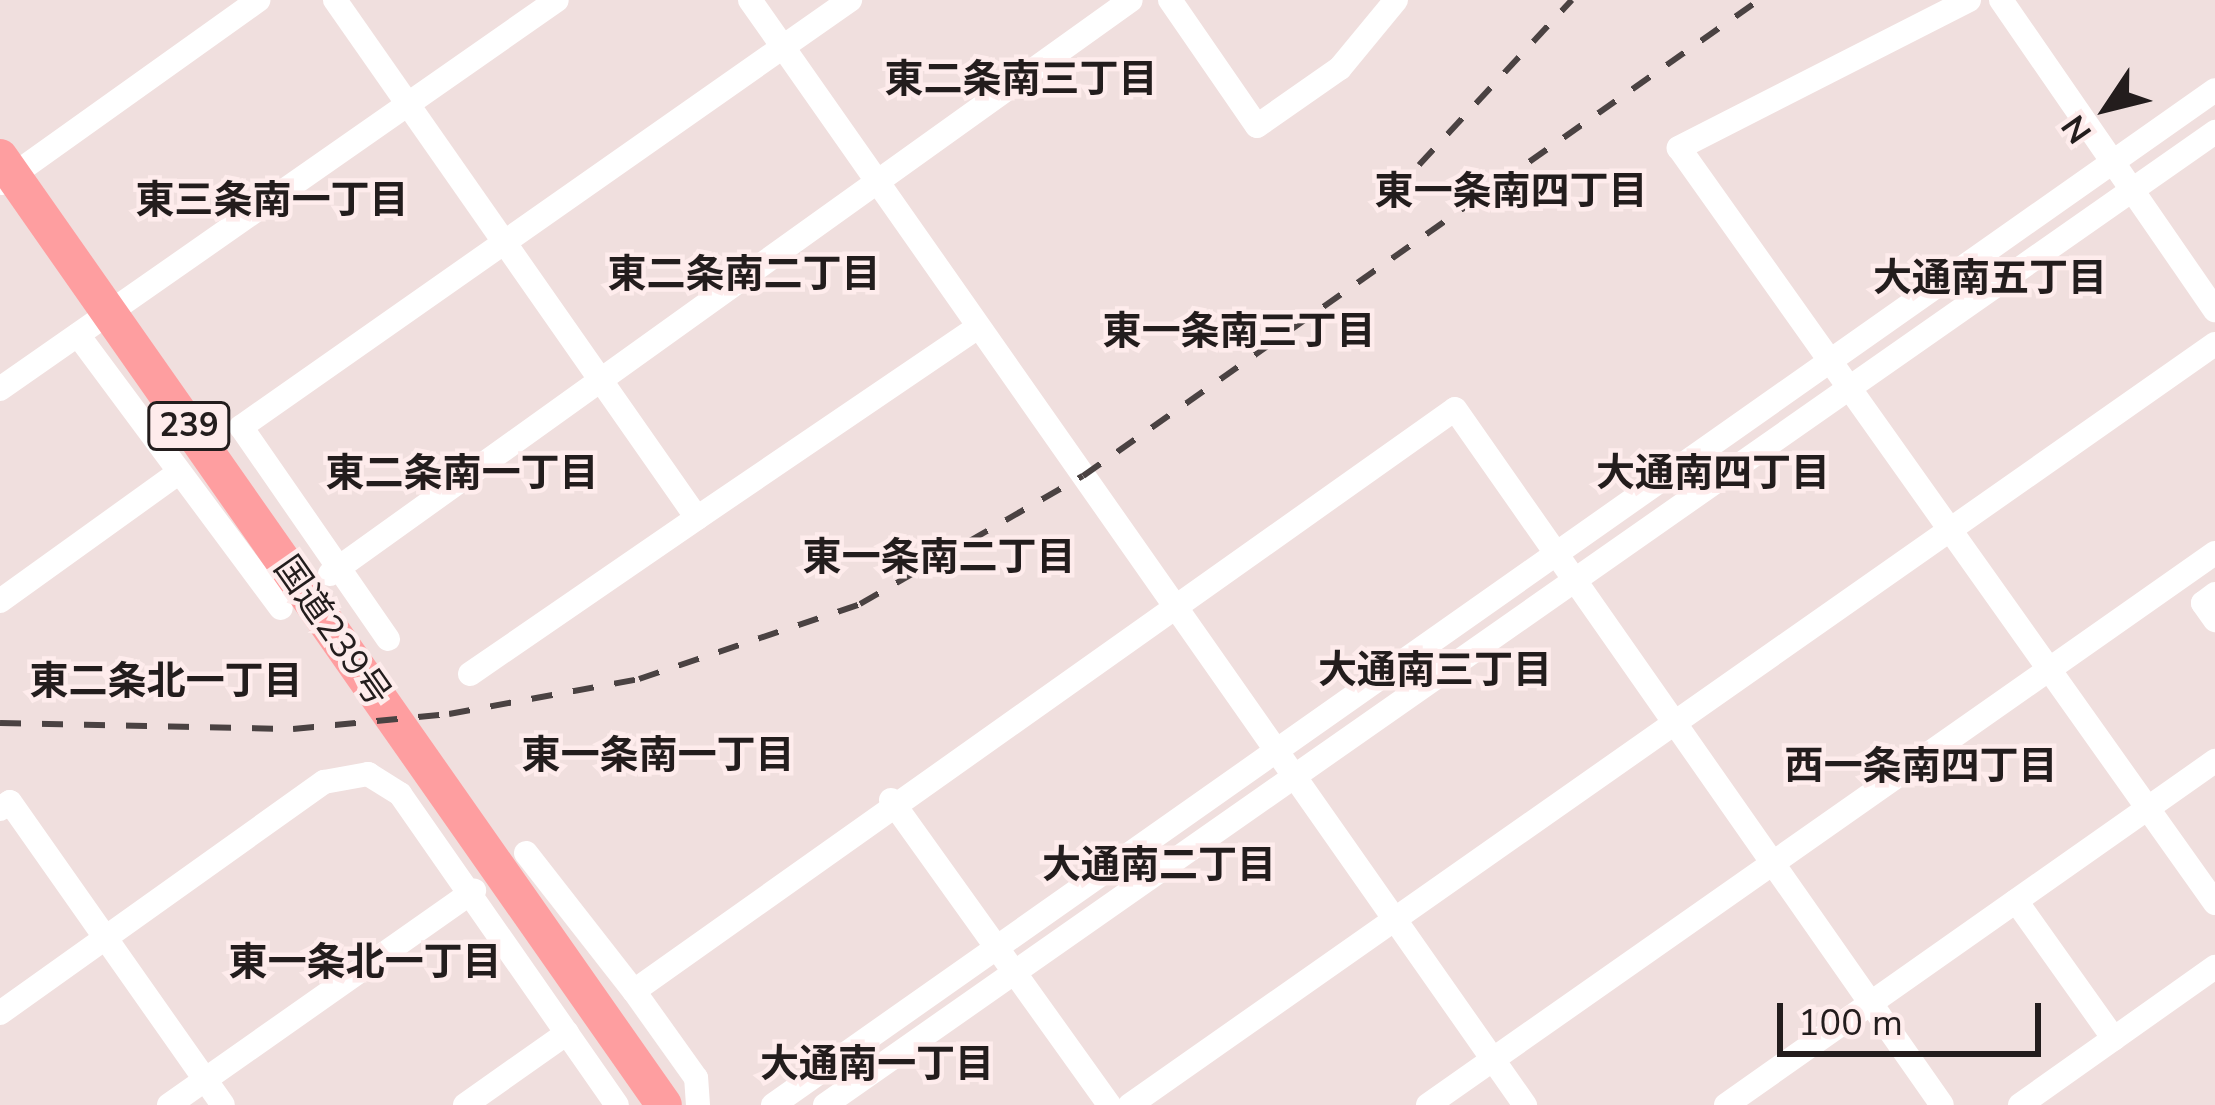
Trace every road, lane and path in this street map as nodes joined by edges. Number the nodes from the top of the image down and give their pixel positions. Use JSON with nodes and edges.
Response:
{"nodes":[{"id":1,"x":259,"y":0,"type":"edge"},
{"id":2,"x":335,"y":0,"type":"edge"},
{"id":3,"x":556,"y":0,"type":"edge"},
{"id":4,"x":750,"y":0,"type":"edge"},
{"id":5,"x":850,"y":0,"type":"edge"},
{"id":6,"x":1131,"y":0,"type":"edge"},
{"id":7,"x":1170,"y":0,"type":"edge"},
{"id":8,"x":1396,"y":0,"type":"edge"},
{"id":9,"x":1969,"y":0,"type":"edge"},
{"id":10,"x":2001,"y":0,"type":"edge"},
{"id":11,"x":783,"y":46,"type":"junction"},
{"id":12,"x":2215,"y":90,"type":"edge"},
{"id":13,"x":408,"y":104,"type":"junction"},
{"id":14,"x":2215,"y":132,"type":"edge"},
{"id":15,"x":2110,"y":161,"type":"junction"},
{"id":16,"x":4,"y":172,"type":"edge"},
{"id":17,"x":880,"y":186,"type":"junction"},
{"id":18,"x":2131,"y":190,"type":"junction"},
{"id":19,"x":506,"y":244,"type":"junction"},
{"id":20,"x":2215,"y":310,"type":"edge"},
{"id":21,"x":110,"y":313,"type":"junction"},
{"id":22,"x":978,"y":327,"type":"junction"},
{"id":23,"x":78,"y":335,"type":"junction"},
{"id":24,"x":2215,"y":344,"type":"edge"},
{"id":25,"x":1834,"y":359,"type":"junction"},
{"id":26,"x":602,"y":382,"type":"junction"},
{"id":27,"x":1853,"y":386,"type":"junction"},
{"id":28,"x":0,"y":389,"type":"edge"},
{"id":29,"x":177,"y":474,"type":"junction"},
{"id":30,"x":698,"y":518,"type":"junction"},
{"id":31,"x":1955,"y":527,"type":"junction"},
{"id":32,"x":1559,"y":556,"type":"junction"},
{"id":33,"x":2206,"y":559,"type":"edge"},
{"id":34,"x":333,"y":572,"type":"junction"},
{"id":35,"x":1576,"y":581,"type":"junction"},
{"id":36,"x":2215,"y":593,"type":"edge"},
{"id":37,"x":0,"y":601,"type":"edge"},
{"id":38,"x":1174,"y":605,"type":"junction"},
{"id":39,"x":281,"y":608,"type":"dead end"},
{"id":40,"x":2215,"y":620,"type":"edge"},
{"id":41,"x":388,"y":639,"type":"dead end"},
{"id":42,"x":2051,"y":668,"type":"junction"},
{"id":43,"x":470,"y":674,"type":"dead end"},
{"id":44,"x":1676,"y":723,"type":"junction"},
{"id":45,"x":1276,"y":748,"type":"junction"},
{"id":46,"x":2215,"y":761,"type":"edge"},
{"id":47,"x":1296,"y":776,"type":"junction"},
{"id":48,"x":891,"y":800,"type":"junction"},
{"id":49,"x":2149,"y":808,"type":"junction"},
{"id":50,"x":0,"y":809,"type":"edge"},
{"id":51,"x":526,"y":853,"type":"dead end"},
{"id":52,"x":1774,"y":862,"type":"junction"},
{"id":53,"x":471,"y":892,"type":"junction"},
{"id":54,"x":2016,"y":901,"type":"junction"},
{"id":55,"x":2215,"y":903,"type":"edge"},
{"id":56,"x":1394,"y":921,"type":"junction"},
{"id":57,"x":107,"y":940,"type":"junction"},
{"id":58,"x":999,"y":947,"type":"junction"},
{"id":59,"x":2215,"y":967,"type":"edge"},
{"id":60,"x":1015,"y":971,"type":"junction"},
{"id":61,"x":634,"y":991,"type":"junction"},
{"id":62,"x":1870,"y":1002,"type":"junction"},
{"id":63,"x":0,"y":1013,"type":"edge"},
{"id":64,"x":567,"y":1033,"type":"junction"},
{"id":65,"x":2114,"y":1039,"type":"junction"},
{"id":66,"x":1492,"y":1060,"type":"junction"},
{"id":67,"x":206,"y":1080,"type":"junction"},
{"id":68,"x":169,"y":1105,"type":"edge"},
{"id":69,"x":223,"y":1105,"type":"edge"},
{"id":70,"x":465,"y":1105,"type":"edge"},
{"id":71,"x":617,"y":1105,"type":"edge"},
{"id":72,"x":664,"y":1105,"type":"edge"},
{"id":73,"x":698,"y":1105,"type":"edge"},
{"id":74,"x":773,"y":1105,"type":"edge"},
{"id":75,"x":825,"y":1105,"type":"edge"},
{"id":76,"x":1109,"y":1105,"type":"edge"},
{"id":77,"x":1130,"y":1105,"type":"edge"},
{"id":78,"x":1428,"y":1105,"type":"edge"},
{"id":79,"x":1525,"y":1105,"type":"edge"},
{"id":80,"x":1726,"y":1105,"type":"edge"},
{"id":81,"x":1942,"y":1105,"type":"edge"},
{"id":82,"x":2020,"y":1105,"type":"edge"}],
"edges":[{"from":1,"to":16,"type":"street"},
{"from":2,"to":13,"type":"street"},
{"from":3,"to":13,"type":"street"},
{"from":4,"to":11,"type":"street"},
{"from":5,"to":11,"type":"street"},
{"from":6,"to":17,"type":"street"},
{"from":7,"to":8,"type":"street"},
{"from":9,"to":25,"type":"street"},
{"from":10,"to":15,"type":"street"},
{"from":11,"to":17,"type":"street"},
{"from":11,"to":19,"type":"street"},
{"from":12,"to":15,"type":"street"},
{"from":13,"to":19,"type":"street"},
{"from":13,"to":21,"type":"street"},
{"from":14,"to":18,"type":"street"},
{"from":15,"to":18,"type":"street"},
{"from":15,"to":25,"type":"street"},
{"from":16,"to":21,"type":"highway","name":"国道239号","number":"239"},
{"from":17,"to":22,"type":"street"},
{"from":17,"to":26,"type":"street"},
{"from":18,"to":20,"type":"street"},
{"from":18,"to":27,"type":"street"},
{"from":19,"to":26,"type":"street"},
{"from":19,"to":34,"type":"street"},
{"from":21,"to":23,"type":"street"},
{"from":21,"to":72,"type":"highway","name":"国道239号","number":"239"},
{"from":22,"to":30,"type":"street"},
{"from":22,"to":38,"type":"street"},
{"from":23,"to":28,"type":"street"},
{"from":23,"to":29,"type":"street"},
{"from":24,"to":31,"type":"street"},
{"from":25,"to":27,"type":"street"},
{"from":25,"to":32,"type":"street"},
{"from":26,"to":30,"type":"street"},
{"from":26,"to":34,"type":"street"},
{"from":27,"to":31,"type":"street"},
{"from":27,"to":35,"type":"street"},
{"from":29,"to":37,"type":"street"},
{"from":29,"to":39,"type":"street"},
{"from":30,"to":43,"type":"street"},
{"from":31,"to":42,"type":"street"},
{"from":31,"to":44,"type":"street"},
{"from":32,"to":35,"type":"street"},
{"from":32,"to":38,"type":"street"},
{"from":32,"to":45,"type":"street"},
{"from":33,"to":36,"type":"street"},
{"from":33,"to":42,"type":"street"},
{"from":34,"to":41,"type":"street"},
{"from":35,"to":44,"type":"street"},
{"from":35,"to":47,"type":"street"},
{"from":36,"to":40,"type":"street"},
{"from":38,"to":45,"type":"street"},
{"from":38,"to":48,"type":"street"},
{"from":42,"to":49,"type":"street"},
{"from":42,"to":52,"type":"street"},
{"from":44,"to":52,"type":"street"},
{"from":44,"to":56,"type":"street"},
{"from":45,"to":47,"type":"street"},
{"from":45,"to":58,"type":"street"},
{"from":46,"to":49,"type":"street"},
{"from":47,"to":56,"type":"street"},
{"from":47,"to":60,"type":"street"},
{"from":48,"to":58,"type":"street"},
{"from":48,"to":61,"type":"street"},
{"from":49,"to":54,"type":"street"},
{"from":49,"to":55,"type":"street"},
{"from":50,"to":57,"type":"street"},
{"from":51,"to":61,"type":"street"},
{"from":52,"to":62,"type":"street"},
{"from":52,"to":66,"type":"street"},
{"from":53,"to":57,"type":"street"},
{"from":53,"to":64,"type":"street"},
{"from":53,"to":67,"type":"street"},
{"from":54,"to":62,"type":"street"},
{"from":54,"to":65,"type":"street"},
{"from":56,"to":66,"type":"street"},
{"from":56,"to":77,"type":"street"},
{"from":57,"to":63,"type":"street"},
{"from":57,"to":67,"type":"street"},
{"from":58,"to":60,"type":"street"},
{"from":58,"to":74,"type":"street"},
{"from":59,"to":65,"type":"street"},
{"from":60,"to":75,"type":"street"},
{"from":60,"to":76,"type":"street"},
{"from":61,"to":73,"type":"street"},
{"from":62,"to":80,"type":"street"},
{"from":62,"to":81,"type":"street"},
{"from":64,"to":70,"type":"street"},
{"from":64,"to":71,"type":"street"},
{"from":65,"to":82,"type":"street"},
{"from":66,"to":78,"type":"street"},
{"from":66,"to":79,"type":"street"},
{"from":67,"to":68,"type":"street"},
{"from":67,"to":69,"type":"street"}]}
